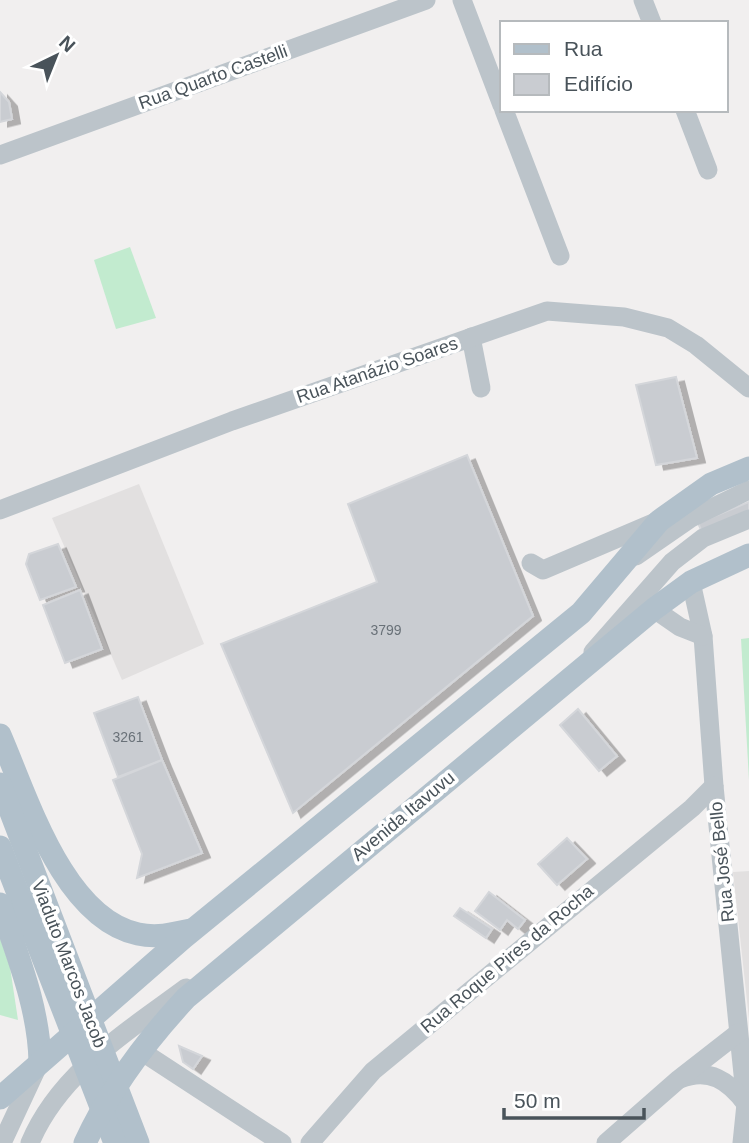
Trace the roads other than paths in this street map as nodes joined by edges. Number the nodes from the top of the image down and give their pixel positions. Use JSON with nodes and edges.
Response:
{"nodes":[{"id":1,"x":426,"y":0,"type":"edge"},
{"id":2,"x":462,"y":0,"type":"edge"},
{"id":3,"x":643,"y":0,"type":"edge"},
{"id":4,"x":651,"y":21,"type":"edge"},
{"id":5,"x":500,"y":99,"type":"edge"},
{"id":6,"x":506,"y":112,"type":"edge"},
{"id":7,"x":686,"y":112,"type":"edge"},
{"id":8,"x":0,"y":155,"type":"edge"},
{"id":9,"x":708,"y":170,"type":"dead end"},
{"id":10,"x":560,"y":256,"type":"dead end"},
{"id":11,"x":471,"y":337,"type":"junction"},
{"id":12,"x":481,"y":388,"type":"dead end"},
{"id":13,"x":749,"y":388,"type":"edge"},
{"id":14,"x":749,"y":468,"type":"edge"},
{"id":15,"x":749,"y":490,"type":"edge"},
{"id":16,"x":0,"y":510,"type":"edge"},
{"id":17,"x":749,"y":519,"type":"edge"},
{"id":18,"x":659,"y":521,"type":"junction"},
{"id":19,"x":749,"y":555,"type":"edge"},
{"id":20,"x":531,"y":563,"type":"dead end"},
{"id":21,"x":622,"y":566,"type":"junction"},
{"id":22,"x":691,"y":582,"type":"junction"},
{"id":23,"x":654,"y":609,"type":"junction"},
{"id":24,"x":703,"y":636,"type":"junction"},
{"id":25,"x":575,"y":674,"type":"junction"},
{"id":26,"x":0,"y":735,"type":"edge"},
{"id":27,"x":0,"y":773,"type":"edge"},
{"id":28,"x":0,"y":784,"type":"edge"},
{"id":29,"x":714,"y":786,"type":"junction"},
{"id":30,"x":0,"y":847,"type":"edge"},
{"id":31,"x":304,"y":898,"type":"junction"},
{"id":32,"x":0,"y":904,"type":"edge"},
{"id":33,"x":194,"y":929,"type":"junction"},
{"id":34,"x":97,"y":1012,"type":"junction"},
{"id":35,"x":738,"y":1033,"type":"junction"},
{"id":36,"x":105,"y":1048,"type":"junction"},
{"id":37,"x":141,"y":1051,"type":"junction"},
{"id":38,"x":40,"y":1062,"type":"junction"},
{"id":39,"x":679,"y":1079,"type":"junction"},
{"id":40,"x":0,"y":1098,"type":"edge"},
{"id":41,"x":746,"y":1104,"type":"junction"},
{"id":42,"x":96,"y":1119,"type":"junction"},
{"id":43,"x":2,"y":1143,"type":"edge"},
{"id":44,"x":30,"y":1143,"type":"edge"},
{"id":45,"x":85,"y":1143,"type":"edge"},
{"id":46,"x":115,"y":1143,"type":"edge"},
{"id":47,"x":138,"y":1143,"type":"edge"},
{"id":48,"x":282,"y":1143,"type":"edge"},
{"id":49,"x":310,"y":1143,"type":"edge"},
{"id":50,"x":606,"y":1143,"type":"edge"},
{"id":51,"x":742,"y":1143,"type":"edge"}],
"edges":[{"from":1,"to":8,"type":"street","name":"Rua Quarto Castelli"},
{"from":2,"to":5,"type":"street"},
{"from":3,"to":4,"type":"street"},
{"from":6,"to":10,"type":"street"},
{"from":7,"to":9,"type":"street"},
{"from":11,"to":12,"type":"street"},
{"from":11,"to":13,"type":"street","name":"Rua Atanázio Soares"},
{"from":11,"to":16,"type":"street","name":"Rua Atanázio Soares"},
{"from":14,"to":18,"type":"main road"},
{"from":15,"to":21,"type":"street"},
{"from":17,"to":25,"type":"street"},
{"from":18,"to":20,"type":"street"},
{"from":18,"to":21,"type":"main road"},
{"from":19,"to":22,"type":"main road","name":"Avenida Itavuvu"},
{"from":21,"to":33,"type":"main road"},
{"from":22,"to":23,"type":"main road","name":"Avenida Itavuvu"},
{"from":22,"to":24,"type":"street","name":"Rua José Bello"},
{"from":23,"to":24,"type":"street"},
{"from":23,"to":25,"type":"main road","name":"Avenida Itavuvu"},
{"from":24,"to":29,"type":"street","name":"Rua José Bello"},
{"from":25,"to":31,"type":"main road","name":"Avenida Itavuvu"},
{"from":26,"to":33,"type":"main road"},
{"from":27,"to":34,"type":"main road","name":"Avenida Itavuvu"},
{"from":28,"to":47,"type":"main road","name":"Viaduto Marcos Jacob"},
{"from":29,"to":35,"type":"street","name":"Rua José Bello"},
{"from":29,"to":49,"type":"street","name":"Rua Roque Pires da Rocha"},
{"from":30,"to":46,"type":"main road","name":"Viaduto Marcos Jacob"},
{"from":31,"to":36,"type":"street"},
{"from":31,"to":37,"type":"main road","name":"Avenida Itavuvu"},
{"from":32,"to":38,"type":"main road"},
{"from":33,"to":34,"type":"main road"},
{"from":34,"to":36,"type":"main road","name":"Avenida Itavuvu"},
{"from":34,"to":38,"type":"main road"},
{"from":35,"to":39,"type":"street"},
{"from":35,"to":41,"type":"street","name":"Rua José Bello"},
{"from":36,"to":42,"type":"main road","name":"Avenida Itavuvu"},
{"from":36,"to":44,"type":"street"},
{"from":37,"to":42,"type":"main road","name":"Avenida Itavuvu"},
{"from":37,"to":48,"type":"street"},
{"from":38,"to":40,"type":"main road"},
{"from":38,"to":43,"type":"street"},
{"from":39,"to":41,"type":"street"},
{"from":39,"to":50,"type":"street"},
{"from":41,"to":51,"type":"street","name":"Rua José Bello"},
{"from":42,"to":45,"type":"main road","name":"Avenida Itavuvu"}]}
